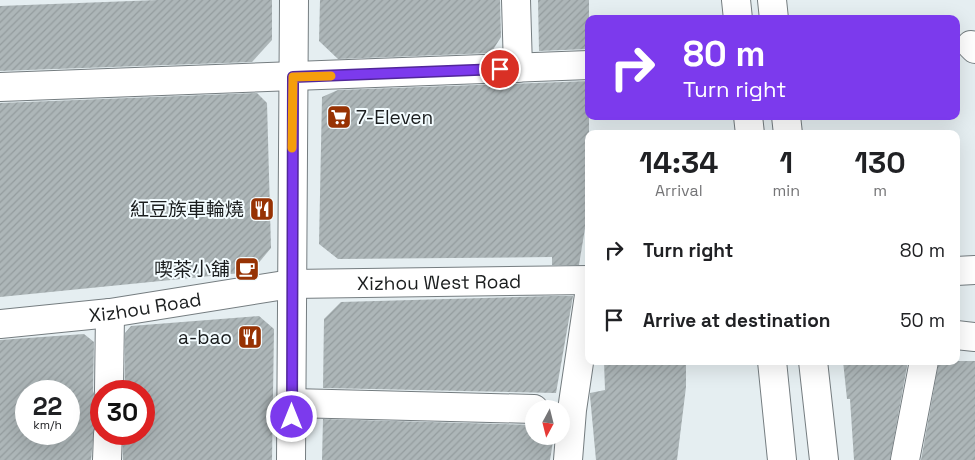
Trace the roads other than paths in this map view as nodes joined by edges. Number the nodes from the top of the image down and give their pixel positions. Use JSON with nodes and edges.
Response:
{"nodes":[{"id":1,"x":294,"y":0,"type":"edge"},
{"id":2,"x":516,"y":0,"type":"edge"},
{"id":3,"x":736,"y":0,"type":"edge"},
{"id":4,"x":772,"y":0,"type":"edge"},
{"id":5,"x":738,"y":15,"type":"edge"},
{"id":6,"x":774,"y":15,"type":"edge"},
{"id":7,"x":585,"y":65,"type":"edge"},
{"id":8,"x":518,"y":68,"type":"junction"},
{"id":9,"x":293,"y":77,"type":"junction"},
{"id":10,"x":0,"y":86,"type":"edge"},
{"id":11,"x":975,"y":270,"type":"edge"},
{"id":12,"x":960,"y":271,"type":"edge"},
{"id":13,"x":585,"y":280,"type":"edge"},
{"id":14,"x":291,"y":284,"type":"junction"},
{"id":15,"x":110,"y":313,"type":"junction"},
{"id":16,"x":585,"y":315,"type":"edge"},
{"id":17,"x":0,"y":324,"type":"edge"},
{"id":18,"x":960,"y":335,"type":"edge"},
{"id":19,"x":975,"y":337,"type":"edge"},
{"id":20,"x":772,"y":365,"type":"edge"},
{"id":21,"x":813,"y":365,"type":"edge"},
{"id":22,"x":923,"y":365,"type":"edge"},
{"id":23,"x":108,"y":380,"type":"edge"},
{"id":24,"x":568,"y":400,"type":"edge"},
{"id":25,"x":292,"y":403,"type":"junction"},
{"id":26,"x":525,"y":409,"type":"edge"},
{"id":27,"x":108,"y":445,"type":"edge"},
{"id":28,"x":567,"y":445,"type":"edge"},
{"id":29,"x":107,"y":460,"type":"edge"},
{"id":30,"x":291,"y":460,"type":"edge"},
{"id":31,"x":568,"y":460,"type":"edge"},
{"id":32,"x":782,"y":460,"type":"edge"},
{"id":33,"x":824,"y":460,"type":"edge"},
{"id":34,"x":905,"y":460,"type":"edge"}],
"edges":[{"from":1,"to":9,"type":"street"},
{"from":2,"to":8,"type":"street"},
{"from":3,"to":5,"type":"street"},
{"from":4,"to":6,"type":"street"},
{"from":7,"to":8,"type":"street"},
{"from":8,"to":9,"type":"street"},
{"from":9,"to":10,"type":"street"},
{"from":9,"to":14,"type":"street"},
{"from":11,"to":12,"type":"street"},
{"from":13,"to":14,"type":"street","name":"Xizhou West Road"},
{"from":14,"to":15,"type":"street","name":"Xizhou Road"},
{"from":14,"to":25,"type":"street"},
{"from":15,"to":17,"type":"street","name":"Xizhou Road"},
{"from":15,"to":23,"type":"street"},
{"from":16,"to":24,"type":"street"},
{"from":18,"to":19,"type":"street"},
{"from":20,"to":32,"type":"street"},
{"from":21,"to":33,"type":"street"},
{"from":22,"to":34,"type":"street"},
{"from":25,"to":26,"type":"street"},
{"from":25,"to":30,"type":"street"},
{"from":27,"to":29,"type":"street"},
{"from":28,"to":31,"type":"street"}]}
